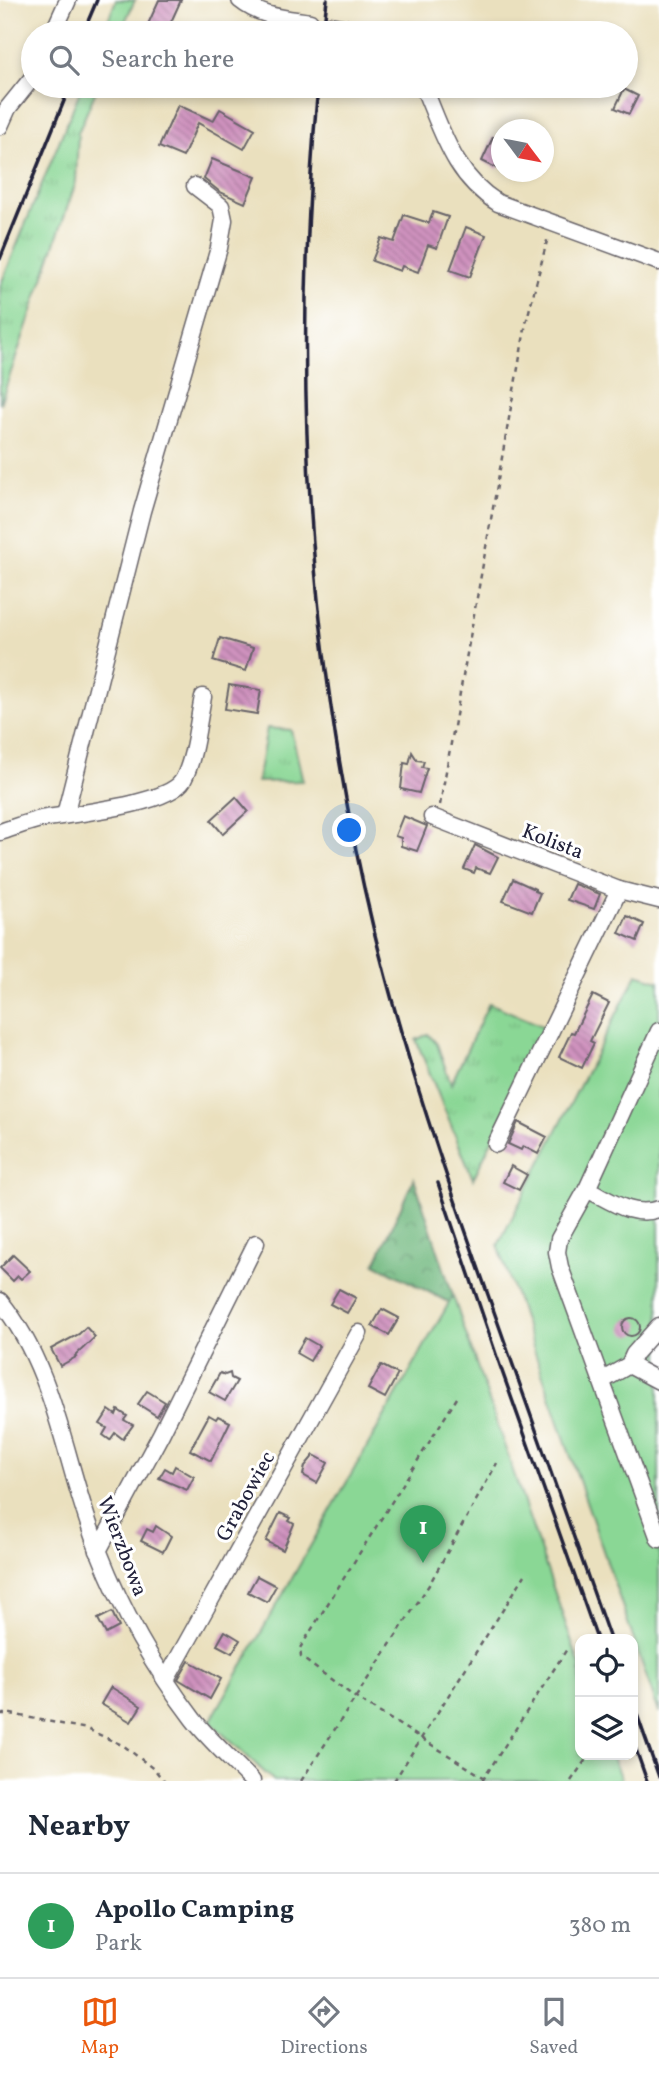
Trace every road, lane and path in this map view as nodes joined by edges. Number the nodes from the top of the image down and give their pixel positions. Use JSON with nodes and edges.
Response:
{"nodes":[{"id":1,"x":68,"y":0,"type":"edge"},
{"id":2,"x":240,"y":0,"type":"edge"},
{"id":3,"x":58,"y":21,"type":"edge"},
{"id":4,"x":304,"y":21,"type":"edge"},
{"id":5,"x":21,"y":91,"type":"edge"},
{"id":6,"x":428,"y":98,"type":"edge"},
{"id":7,"x":0,"y":126,"type":"edge"},
{"id":8,"x":195,"y":186,"type":"dead end"},
{"id":9,"x":552,"y":224,"type":"junction"},
{"id":10,"x":659,"y":262,"type":"edge"},
{"id":11,"x":203,"y":697,"type":"dead end"},
{"id":12,"x":65,"y":815,"type":"junction"},
{"id":13,"x":435,"y":818,"type":"joint"},
{"id":14,"x":0,"y":832,"type":"edge"},
{"id":15,"x":618,"y":890,"type":"junction"},
{"id":16,"x":659,"y":900,"type":"edge"},
{"id":17,"x":659,"y":1031,"type":"edge"},
{"id":18,"x":496,"y":1144,"type":"dead end"},
{"id":19,"x":587,"y":1189,"type":"junction"},
{"id":20,"x":659,"y":1209,"type":"edge"},
{"id":21,"x":256,"y":1243,"type":"dead end"},
{"id":22,"x":0,"y":1301,"type":"edge"},
{"id":23,"x":659,"y":1326,"type":"edge"},
{"id":24,"x":359,"y":1333,"type":"dead end"},
{"id":25,"x":629,"y":1365,"type":"junction"},
{"id":26,"x":603,"y":1380,"type":"junction"},
{"id":27,"x":659,"y":1381,"type":"edge"},
{"id":28,"x":457,"y":1398,"type":"dead end"},
{"id":29,"x":497,"y":1463,"type":"dead end"},
{"id":30,"x":659,"y":1539,"type":"edge"},
{"id":31,"x":98,"y":1551,"type":"junction"},
{"id":32,"x":524,"y":1576,"type":"dead end"},
{"id":33,"x":567,"y":1649,"type":"dead end"},
{"id":34,"x":166,"y":1680,"type":"junction"},
{"id":35,"x":356,"y":1698,"type":"junction"},
{"id":36,"x":0,"y":1714,"type":"edge"},
{"id":37,"x":421,"y":1737,"type":"junction"},
{"id":38,"x":586,"y":1760,"type":"edge"},
{"id":39,"x":483,"y":1779,"type":"edge"},
{"id":40,"x":164,"y":1781,"type":"edge"},
{"id":41,"x":252,"y":1781,"type":"edge"},
{"id":42,"x":301,"y":1781,"type":"edge"},
{"id":43,"x":394,"y":1781,"type":"edge"},
{"id":44,"x":490,"y":1781,"type":"edge"},
{"id":45,"x":571,"y":1781,"type":"edge"}],
"edges":[{"from":1,"to":3,"type":"street"},
{"from":2,"to":4,"type":"street"},
{"from":5,"to":7,"type":"street"},
{"from":6,"to":9,"type":"street"},
{"from":8,"to":12,"type":"street"},
{"from":9,"to":10,"type":"street"},
{"from":9,"to":13,"type":"path"},
{"from":11,"to":12,"type":"street"},
{"from":12,"to":14,"type":"street"},
{"from":13,"to":15,"type":"street","name":"Kolista"},
{"from":15,"to":16,"type":"street","name":"Kolista"},
{"from":15,"to":18,"type":"street"},
{"from":17,"to":19,"type":"street"},
{"from":19,"to":20,"type":"street"},
{"from":19,"to":26,"type":"street"},
{"from":21,"to":31,"type":"street"},
{"from":22,"to":31,"type":"street","name":"Wierzbowa"},
{"from":23,"to":25,"type":"street"},
{"from":24,"to":34,"type":"street","name":"Grabowiec"},
{"from":25,"to":26,"type":"street"},
{"from":25,"to":27,"type":"street"},
{"from":26,"to":30,"type":"street"},
{"from":28,"to":35,"type":"path"},
{"from":29,"to":35,"type":"path"},
{"from":31,"to":34,"type":"street","name":"Wierzbowa"},
{"from":32,"to":37,"type":"path"},
{"from":33,"to":39,"type":"path"},
{"from":34,"to":41,"type":"street","name":"Wierzbowa"},
{"from":35,"to":37,"type":"path"},
{"from":35,"to":42,"type":"path"},
{"from":36,"to":40,"type":"path"},
{"from":37,"to":39,"type":"path"},
{"from":37,"to":43,"type":"path"},
{"from":38,"to":45,"type":"path"},
{"from":39,"to":44,"type":"path"}]}
